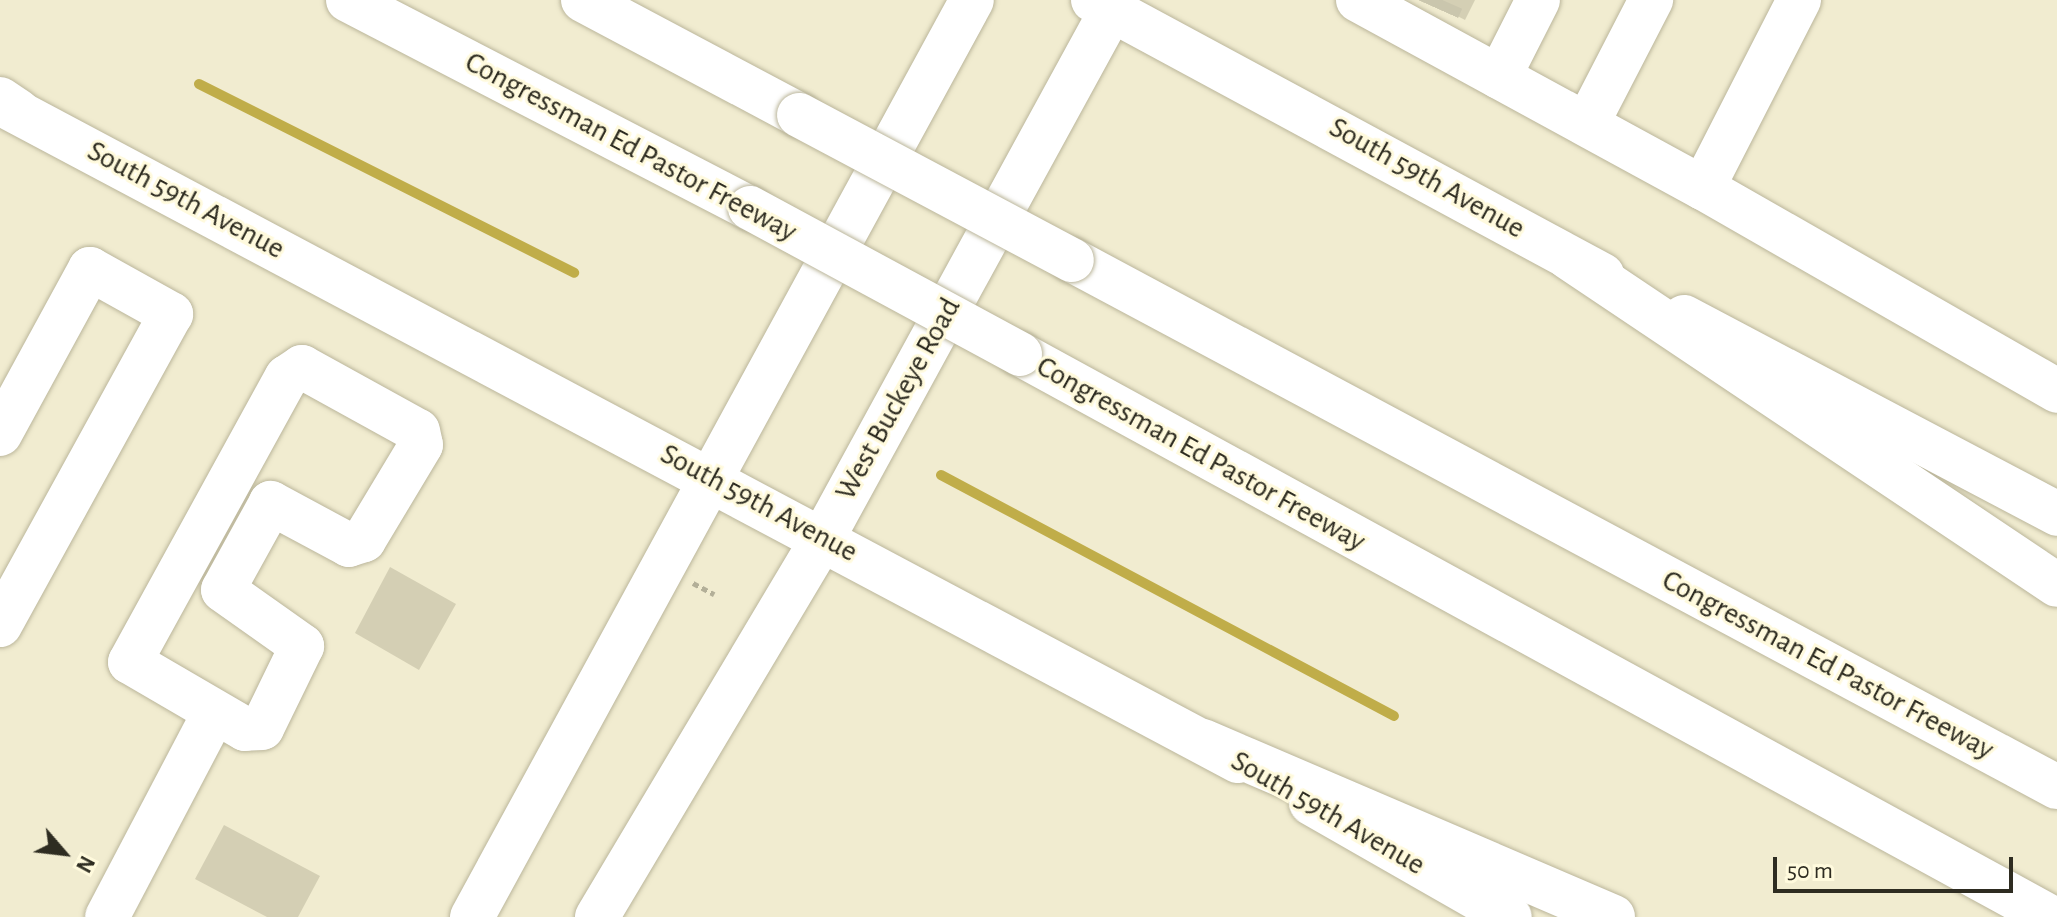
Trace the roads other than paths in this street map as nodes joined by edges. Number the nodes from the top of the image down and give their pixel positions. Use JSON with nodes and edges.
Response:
{"nodes":[{"id":1,"x":348,"y":0,"type":"edge"},
{"id":2,"x":583,"y":0,"type":"edge"},
{"id":3,"x":972,"y":0,"type":"edge"},
{"id":4,"x":1538,"y":0,"type":"edge"},
{"id":5,"x":1651,"y":0,"type":"edge"},
{"id":6,"x":1799,"y":0,"type":"edge"},
{"id":7,"x":1107,"y":3,"type":"edge"},
{"id":8,"x":1373,"y":4,"type":"edge"},
{"id":9,"x":1499,"y":77,"type":"junction"},
{"id":10,"x":6,"y":104,"type":"edge"},
{"id":11,"x":1587,"y":124,"type":"junction"},
{"id":12,"x":1703,"y":188,"type":"junction"},
{"id":13,"x":1569,"y":258,"type":"junction"},
{"id":14,"x":2057,"y":391,"type":"edge"},
{"id":15,"x":0,"y":434,"type":"edge"},
{"id":16,"x":710,"y":477,"type":"junction"},
{"id":17,"x":2057,"y":514,"type":"edge"},
{"id":18,"x":823,"y":538,"type":"junction"},
{"id":19,"x":11,"y":580,"type":"edge"},
{"id":20,"x":2057,"y":585,"type":"edge"},
{"id":21,"x":0,"y":625,"type":"edge"},
{"id":22,"x":214,"y":713,"type":"junction"},
{"id":23,"x":1203,"y":741,"type":"junction"},
{"id":24,"x":2057,"y":787,"type":"edge"},
{"id":25,"x":107,"y":917,"type":"edge"},
{"id":26,"x":472,"y":917,"type":"edge"},
{"id":27,"x":597,"y":917,"type":"edge"},
{"id":28,"x":1510,"y":917,"type":"edge"},
{"id":29,"x":1613,"y":917,"type":"edge"},
{"id":30,"x":2050,"y":917,"type":"edge"}],
"edges":[{"from":1,"to":30,"type":"main road","name":"Congressman Ed Pastor Freeway","bridge":true},
{"from":2,"to":24,"type":"main road","name":"Congressman Ed Pastor Freeway","bridge":true},
{"from":3,"to":16,"type":"main road"},
{"from":4,"to":9,"type":"main road"},
{"from":5,"to":11,"type":"main road"},
{"from":6,"to":12,"type":"main road"},
{"from":7,"to":13,"type":"main road","name":"South 59th Avenue"},
{"from":7,"to":18,"type":"main road","name":"West Buckeye Road"},
{"from":8,"to":9,"type":"main road"},
{"from":9,"to":11,"type":"main road"},
{"from":10,"to":16,"type":"main road","name":"South 59th Avenue"},
{"from":11,"to":12,"type":"main road"},
{"from":12,"to":14,"type":"main road"},
{"from":13,"to":17,"type":"main road","name":"South 59th Avenue"},
{"from":13,"to":20,"type":"main road"},
{"from":15,"to":19,"type":"main road"},
{"from":16,"to":18,"type":"main road","name":"South 59th Avenue"},
{"from":16,"to":26,"type":"main road"},
{"from":18,"to":23,"type":"main road","name":"South 59th Avenue"},
{"from":18,"to":27,"type":"main road","name":"West Buckeye Road"},
{"from":19,"to":21,"type":"main road"},
{"from":22,"to":22,"type":"main road"},
{"from":22,"to":25,"type":"main road"},
{"from":23,"to":28,"type":"main road","name":"South 59th Avenue"},
{"from":23,"to":29,"type":"main road"}]}
